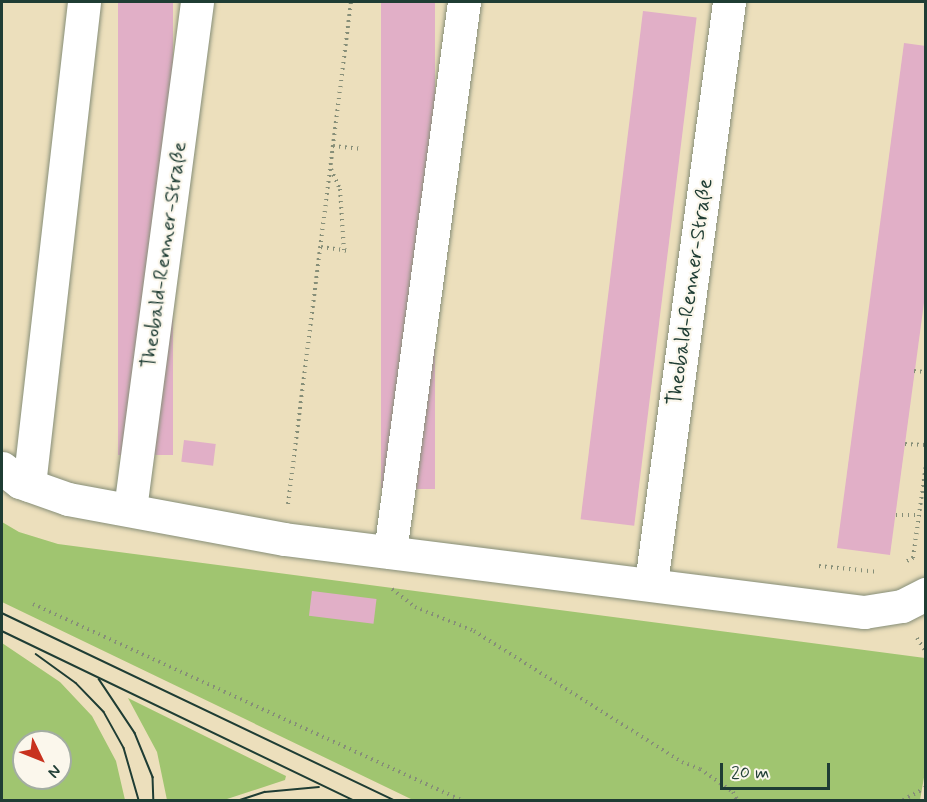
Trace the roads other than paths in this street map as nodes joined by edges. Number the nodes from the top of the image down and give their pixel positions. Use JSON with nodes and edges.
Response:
{"nodes":[{"id":1,"x":84,"y":2,"type":"edge"},
{"id":2,"x":197,"y":2,"type":"edge"},
{"id":3,"x":464,"y":2,"type":"edge"},
{"id":4,"x":729,"y":2,"type":"edge"},
{"id":5,"x":2,"y":468,"type":"edge"},
{"id":6,"x":29,"y":485,"type":"junction"},
{"id":7,"x":130,"y":509,"type":"junction"},
{"id":8,"x":387,"y":552,"type":"junction"},
{"id":9,"x":651,"y":583,"type":"junction"},
{"id":10,"x":926,"y":594,"type":"edge"}],
"edges":[{"from":1,"to":6,"type":"street"},
{"from":2,"to":7,"type":"street","name":"Theobald-Renner-Straße"},
{"from":3,"to":8,"type":"street"},
{"from":4,"to":9,"type":"street","name":"Theobald-Renner-Straße"},
{"from":5,"to":6,"type":"street"},
{"from":6,"to":7,"type":"street"},
{"from":7,"to":8,"type":"street"},
{"from":8,"to":9,"type":"street"},
{"from":9,"to":10,"type":"street"}]}
